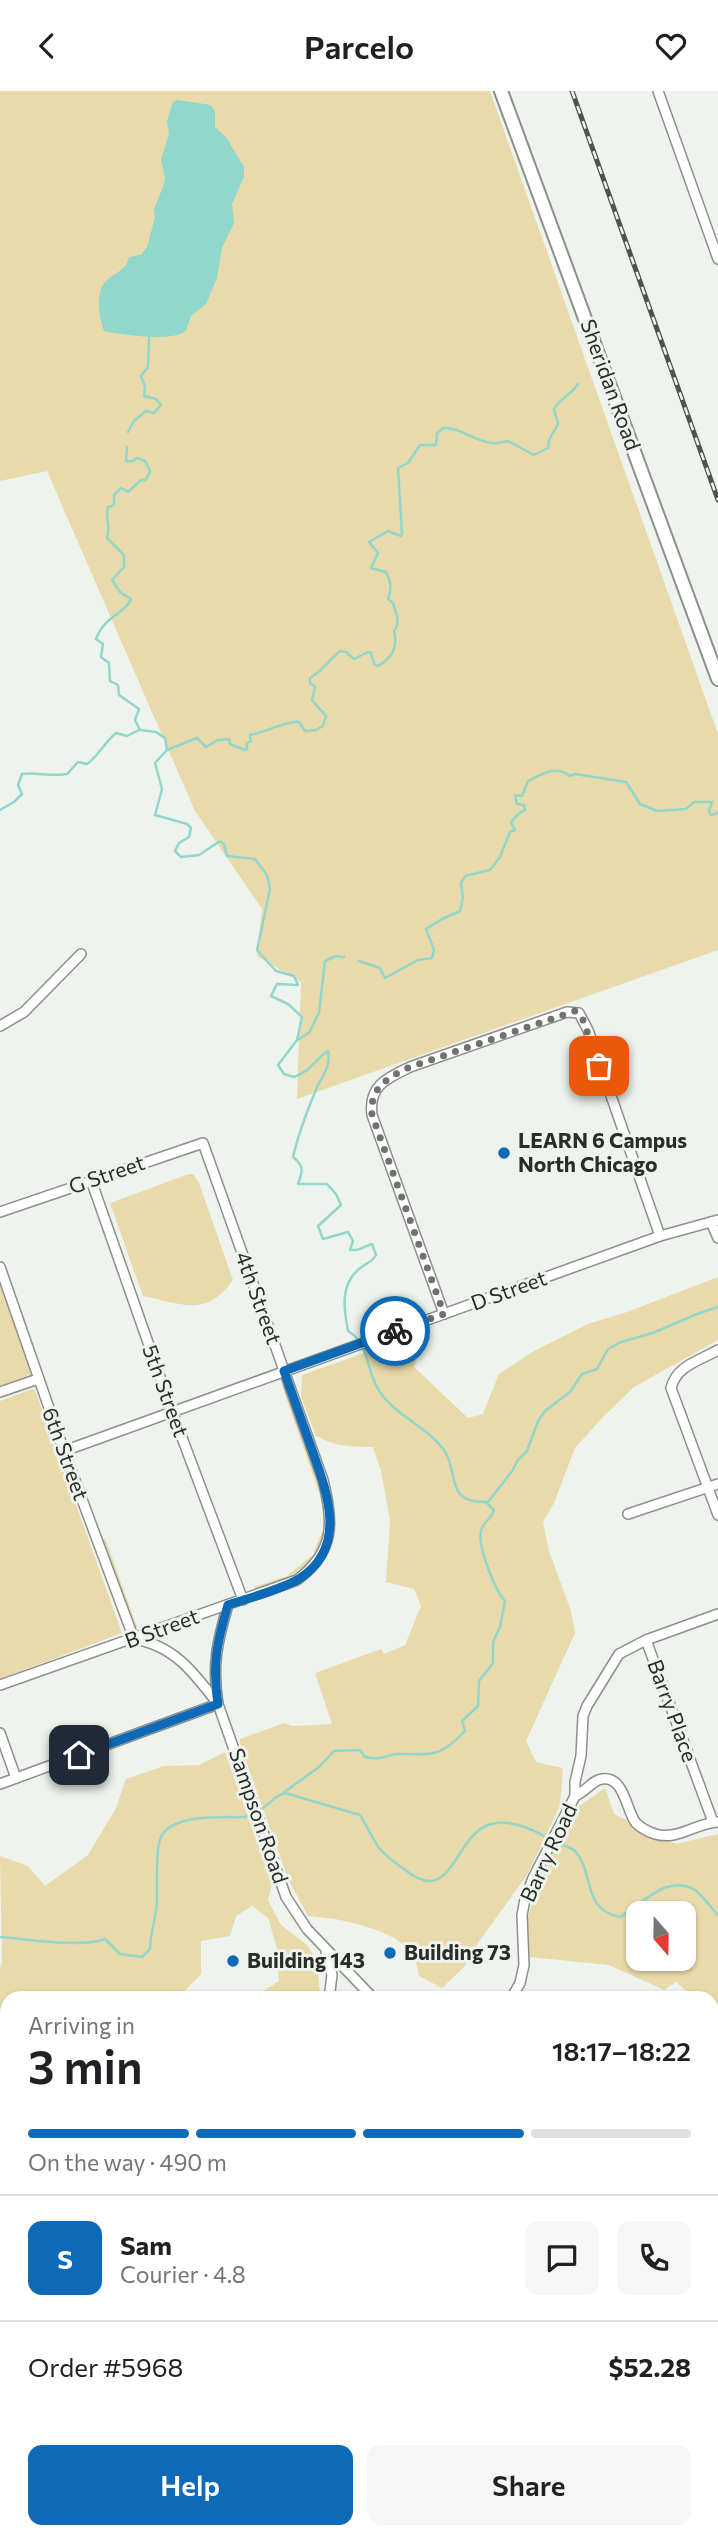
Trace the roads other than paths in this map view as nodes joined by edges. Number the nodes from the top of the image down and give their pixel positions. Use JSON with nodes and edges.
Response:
{"nodes":[{"id":1,"x":501,"y":91,"type":"edge"},
{"id":2,"x":658,"y":91,"type":"edge"},
{"id":3,"x":718,"y":259,"type":"edge"},
{"id":4,"x":718,"y":679,"type":"edge"},
{"id":5,"x":81,"y":954,"type":"dead end"},
{"id":6,"x":0,"y":1026,"type":"edge"},
{"id":7,"x":207,"y":1154,"type":"joint"},
{"id":8,"x":91,"y":1180,"type":"junction"},
{"id":9,"x":0,"y":1212,"type":"edge"},
{"id":10,"x":714,"y":1221,"type":"edge"},
{"id":11,"x":660,"y":1236,"type":"junction"},
{"id":12,"x":718,"y":1238,"type":"edge"},
{"id":13,"x":0,"y":1267,"type":"edge"},
{"id":14,"x":444,"y":1314,"type":"junction"},
{"id":15,"x":718,"y":1350,"type":"edge"},
{"id":16,"x":284,"y":1371,"type":"junction"},
{"id":17,"x":38,"y":1379,"type":"junction"},
{"id":18,"x":0,"y":1392,"type":"edge"},
{"id":19,"x":172,"y":1411,"type":"junction"},
{"id":20,"x":64,"y":1451,"type":"junction"},
{"id":21,"x":713,"y":1485,"type":"edge"},
{"id":22,"x":628,"y":1514,"type":"dead end"},
{"id":23,"x":718,"y":1515,"type":"edge"},
{"id":24,"x":317,"y":1561,"type":"joint"},
{"id":25,"x":243,"y":1600,"type":"junction"},
{"id":26,"x":228,"y":1605,"type":"junction"},
{"id":27,"x":718,"y":1614,"type":"edge"},
{"id":28,"x":134,"y":1640,"type":"junction"},
{"id":29,"x":646,"y":1640,"type":"junction"},
{"id":30,"x":0,"y":1685,"type":"edge"},
{"id":31,"x":218,"y":1704,"type":"junction"},
{"id":32,"x":0,"y":1733,"type":"edge"},
{"id":33,"x":16,"y":1778,"type":"junction"},
{"id":34,"x":0,"y":1784,"type":"edge"},
{"id":35,"x":575,"y":1796,"type":"junction"},
{"id":36,"x":715,"y":1822,"type":"edge"},
{"id":37,"x":322,"y":1944,"type":"junction"},
{"id":38,"x":330,"y":1991,"type":"edge"},
{"id":39,"x":366,"y":1991,"type":"edge"},
{"id":40,"x":516,"y":1991,"type":"edge"}],
"edges":[{"from":1,"to":4,"type":"main road","name":"Sheridan Road"},
{"from":2,"to":3,"type":"street"},
{"from":5,"to":6,"type":"street"},
{"from":7,"to":8,"type":"street","name":"G Street"},
{"from":7,"to":16,"type":"street","name":"4th Street"},
{"from":8,"to":9,"type":"street","name":"G Street"},
{"from":8,"to":19,"type":"street","name":"5th Street"},
{"from":10,"to":11,"type":"street","name":"D Street"},
{"from":10,"to":12,"type":"street"},
{"from":11,"to":14,"type":"street","name":"D Street"},
{"from":11,"to":14,"type":"street"},
{"from":13,"to":17,"type":"street","name":"6th Street"},
{"from":14,"to":16,"type":"street","name":"D Street"},
{"from":15,"to":21,"type":"street"},
{"from":16,"to":19,"type":"street","name":"D Street"},
{"from":16,"to":24,"type":"street","name":"4th Street"},
{"from":17,"to":18,"type":"street"},
{"from":17,"to":20,"type":"street","name":"6th Street"},
{"from":19,"to":20,"type":"street","name":"D Street"},
{"from":19,"to":25,"type":"street","name":"5th Street"},
{"from":20,"to":28,"type":"street","name":"6th Street"},
{"from":21,"to":22,"type":"street"},
{"from":21,"to":23,"type":"street"},
{"from":24,"to":25,"type":"street","name":"B Street"},
{"from":25,"to":26,"type":"street","name":"B Street"},
{"from":26,"to":28,"type":"street","name":"B Street"},
{"from":26,"to":31,"type":"street","name":"Sampson Road"},
{"from":27,"to":29,"type":"street","name":"Barry Road"},
{"from":28,"to":30,"type":"street","name":"B Street"},
{"from":28,"to":31,"type":"street"},
{"from":29,"to":35,"type":"street","name":"Barry Road"},
{"from":29,"to":36,"type":"street","name":"Barry Place"},
{"from":31,"to":33,"type":"street"},
{"from":31,"to":37,"type":"street","name":"Sampson Road"},
{"from":32,"to":33,"type":"street"},
{"from":33,"to":34,"type":"street"},
{"from":35,"to":36,"type":"street"},
{"from":35,"to":40,"type":"street","name":"Barry Road"},
{"from":37,"to":38,"type":"street"},
{"from":37,"to":39,"type":"street","name":"Sampson Road"}]}
